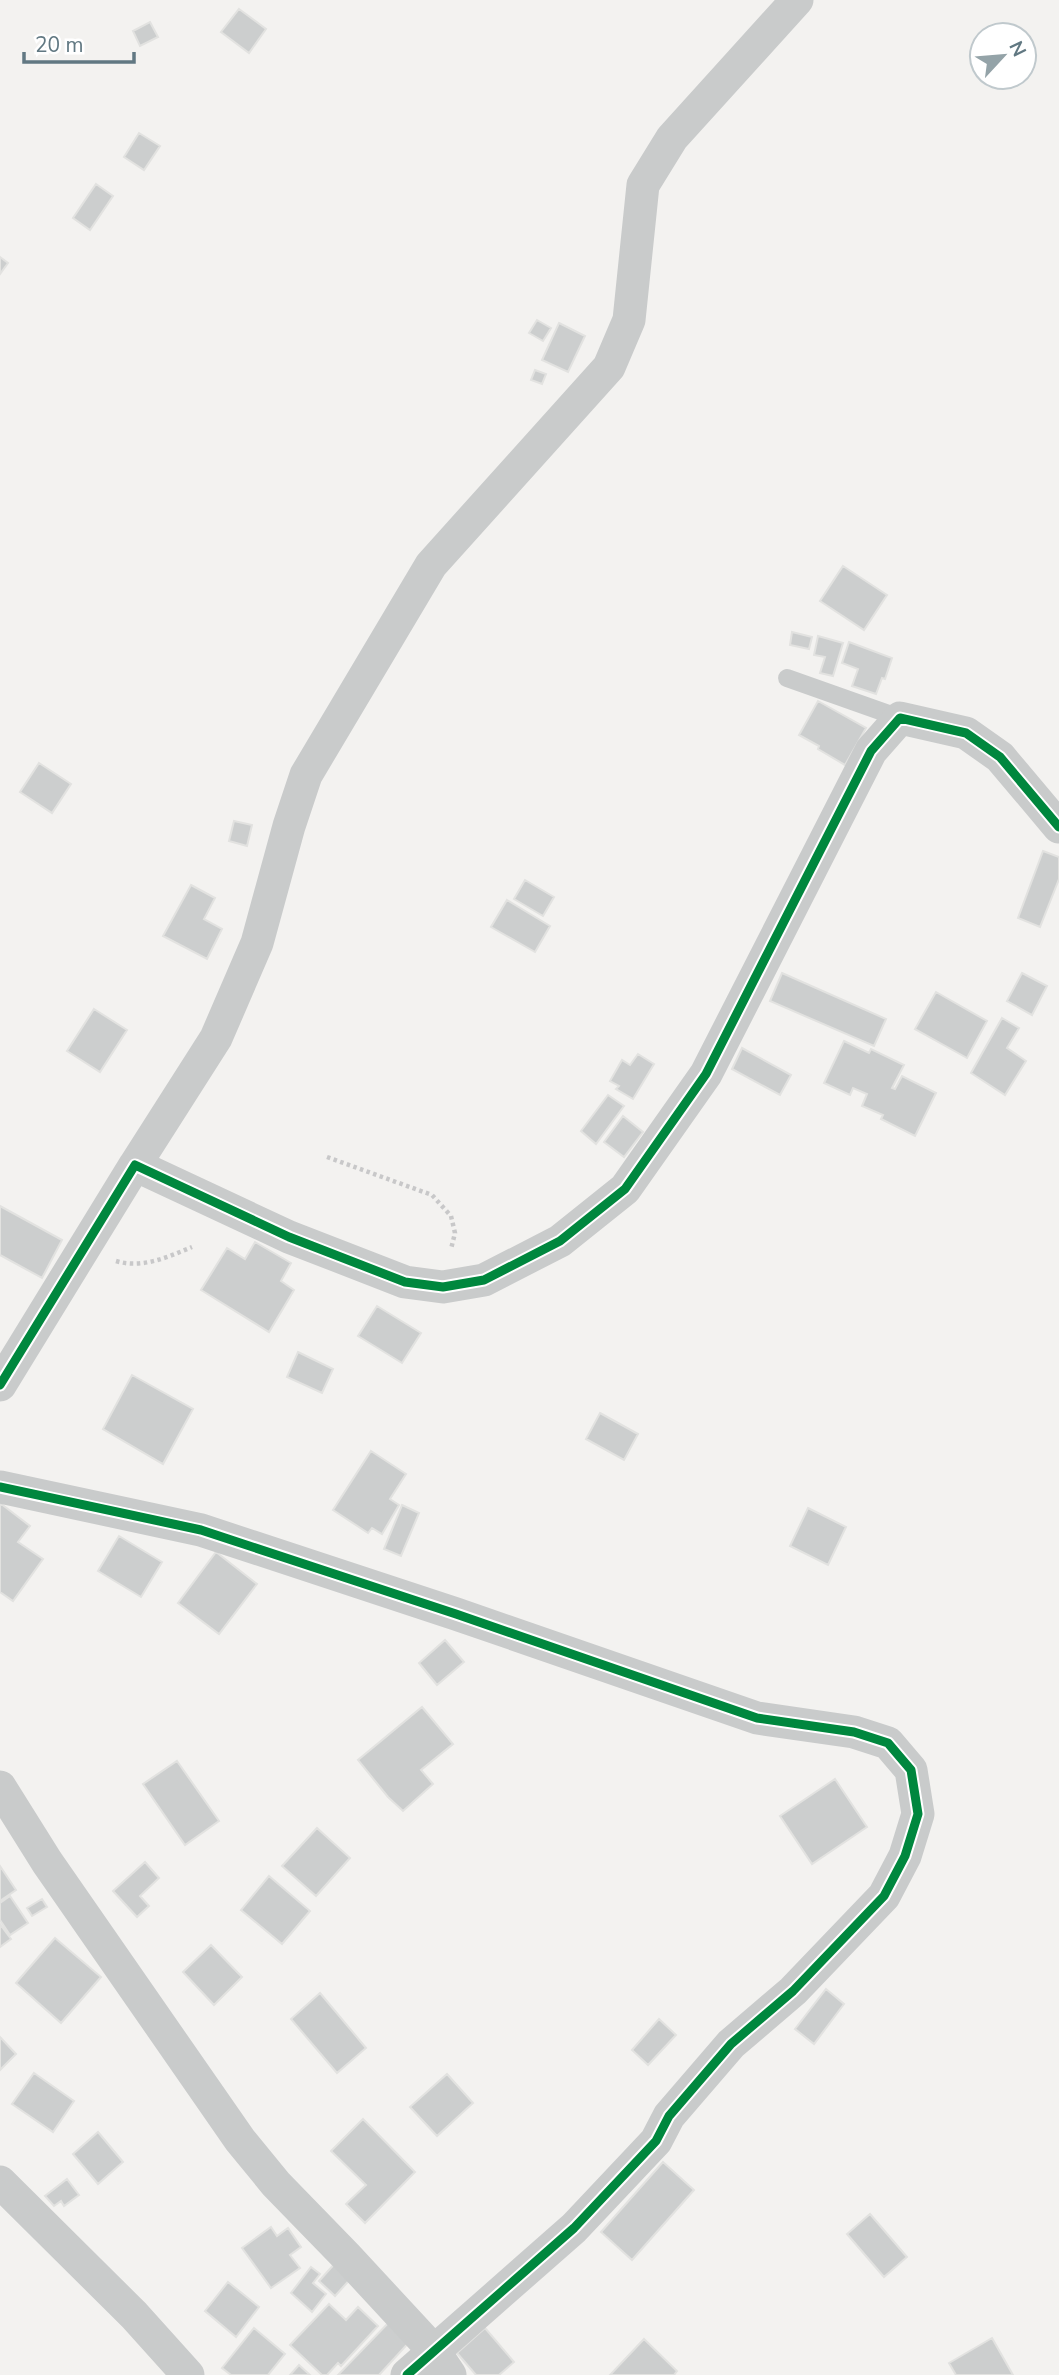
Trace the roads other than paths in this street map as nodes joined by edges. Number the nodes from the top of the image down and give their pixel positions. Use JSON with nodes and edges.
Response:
{"nodes":[{"id":1,"x":797,"y":0,"type":"edge"},
{"id":2,"x":787,"y":678,"type":"dead end"},
{"id":3,"x":900,"y":718,"type":"junction"},
{"id":4,"x":1059,"y":827,"type":"edge"},
{"id":5,"x":135,"y":1165,"type":"junction"},
{"id":6,"x":0,"y":1385,"type":"edge"},
{"id":7,"x":0,"y":1487,"type":"edge"},
{"id":8,"x":0,"y":1787,"type":"edge"},
{"id":9,"x":0,"y":2182,"type":"edge"},
{"id":10,"x":442,"y":2363,"type":"edge"},
{"id":11,"x":188,"y":2375,"type":"edge"},
{"id":12,"x":407,"y":2375,"type":"edge"}],
"edges":[{"from":1,"to":5,"type":"street"},
{"from":2,"to":3,"type":"lane"},
{"from":3,"to":4,"type":"street"},
{"from":3,"to":5,"type":"street"},
{"from":5,"to":6,"type":"street"},
{"from":7,"to":10,"type":"street"},
{"from":8,"to":10,"type":"street"},
{"from":9,"to":11,"type":"street"},
{"from":10,"to":12,"type":"street"}]}
